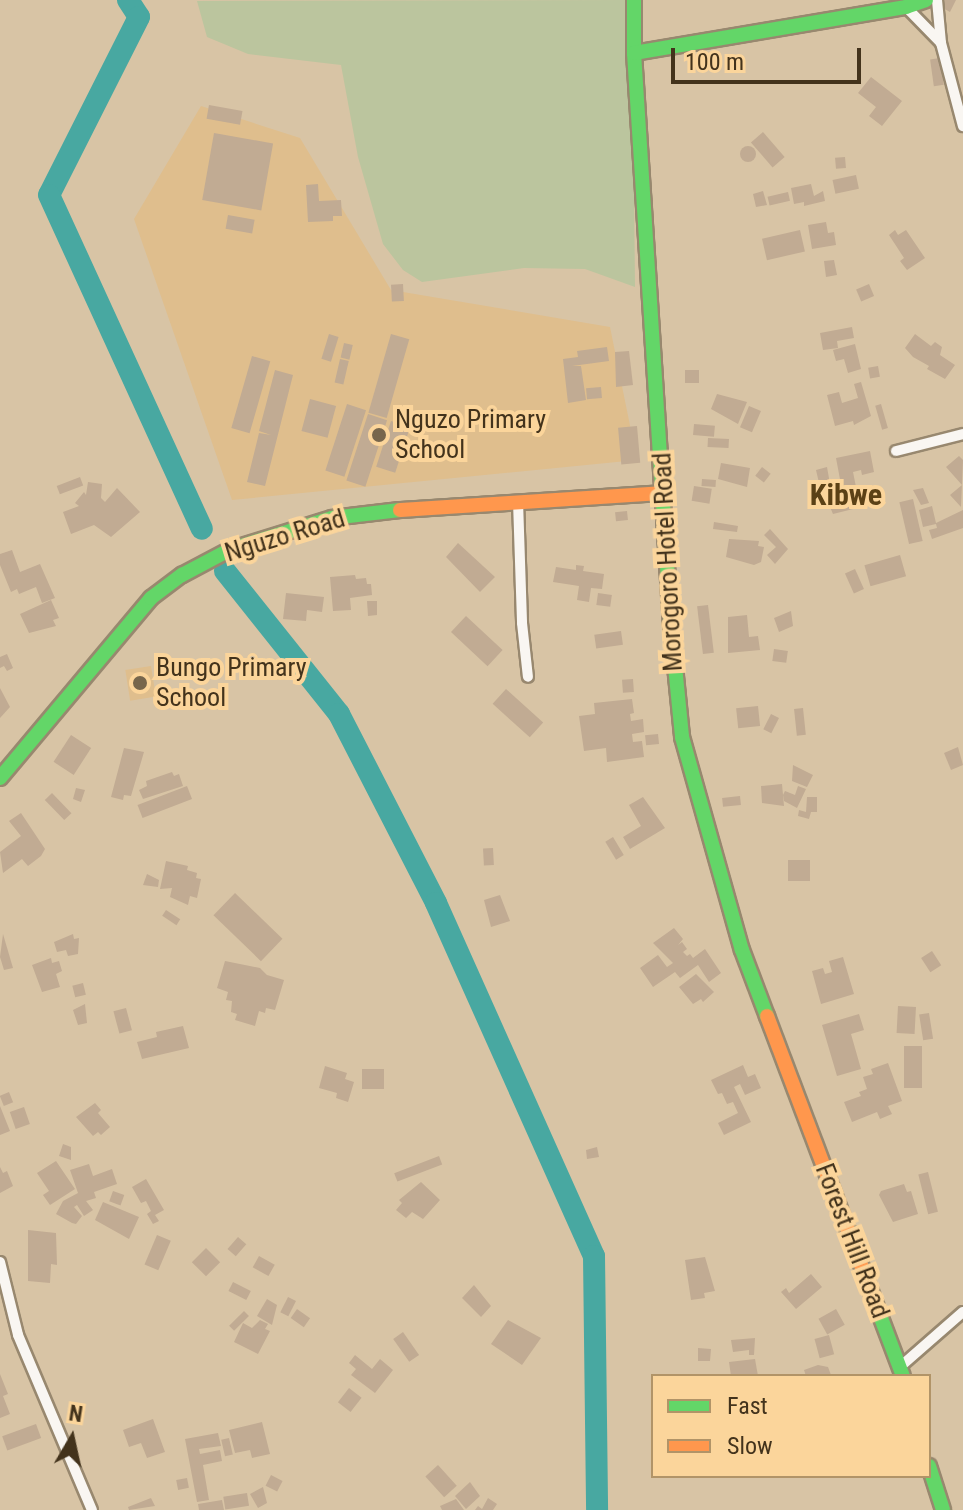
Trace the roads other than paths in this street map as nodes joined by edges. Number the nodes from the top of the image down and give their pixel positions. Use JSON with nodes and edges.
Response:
{"nodes":[{"id":1,"x":634,"y":0,"type":"edge"},
{"id":2,"x":926,"y":0,"type":"edge"},
{"id":3,"x":937,"y":0,"type":"edge"},
{"id":4,"x":906,"y":7,"type":"junction"},
{"id":5,"x":941,"y":43,"type":"junction"},
{"id":6,"x":634,"y":53,"type":"junction"},
{"id":7,"x":963,"y":126,"type":"edge"},
{"id":8,"x":963,"y":434,"type":"edge"},
{"id":9,"x":896,"y":451,"type":"dead end"},
{"id":10,"x":665,"y":493,"type":"junction"},
{"id":11,"x":518,"y":501,"type":"junction"},
{"id":12,"x":528,"y":677,"type":"dead end"},
{"id":13,"x":0,"y":778,"type":"edge"},
{"id":14,"x":798,"y":1106,"type":"joint"},
{"id":15,"x":0,"y":1262,"type":"edge"},
{"id":16,"x":963,"y":1312,"type":"edge"},
{"id":17,"x":902,"y":1371,"type":"edge"},
{"id":18,"x":931,"y":1472,"type":"edge"},
{"id":19,"x":92,"y":1510,"type":"edge"},
{"id":20,"x":943,"y":1510,"type":"edge"}],
"edges":[{"from":1,"to":6,"type":"street","name":"Morogoro Hotel Road"},
{"from":2,"to":4,"type":"street"},
{"from":3,"to":5,"type":"street"},
{"from":4,"to":5,"type":"street"},
{"from":4,"to":6,"type":"street"},
{"from":5,"to":7,"type":"street"},
{"from":6,"to":10,"type":"street","name":"Morogoro Hotel Road"},
{"from":8,"to":9,"type":"street"},
{"from":10,"to":11,"type":"street","name":"Nguzo Road"},
{"from":10,"to":14,"type":"street","name":"Morogoro Hotel Road"},
{"from":11,"to":12,"type":"street"},
{"from":11,"to":13,"type":"street","name":"Nguzo Road"},
{"from":14,"to":17,"type":"street","name":"Forest Hill Road"},
{"from":15,"to":19,"type":"street"},
{"from":16,"to":17,"type":"street"},
{"from":18,"to":20,"type":"street"}]}
